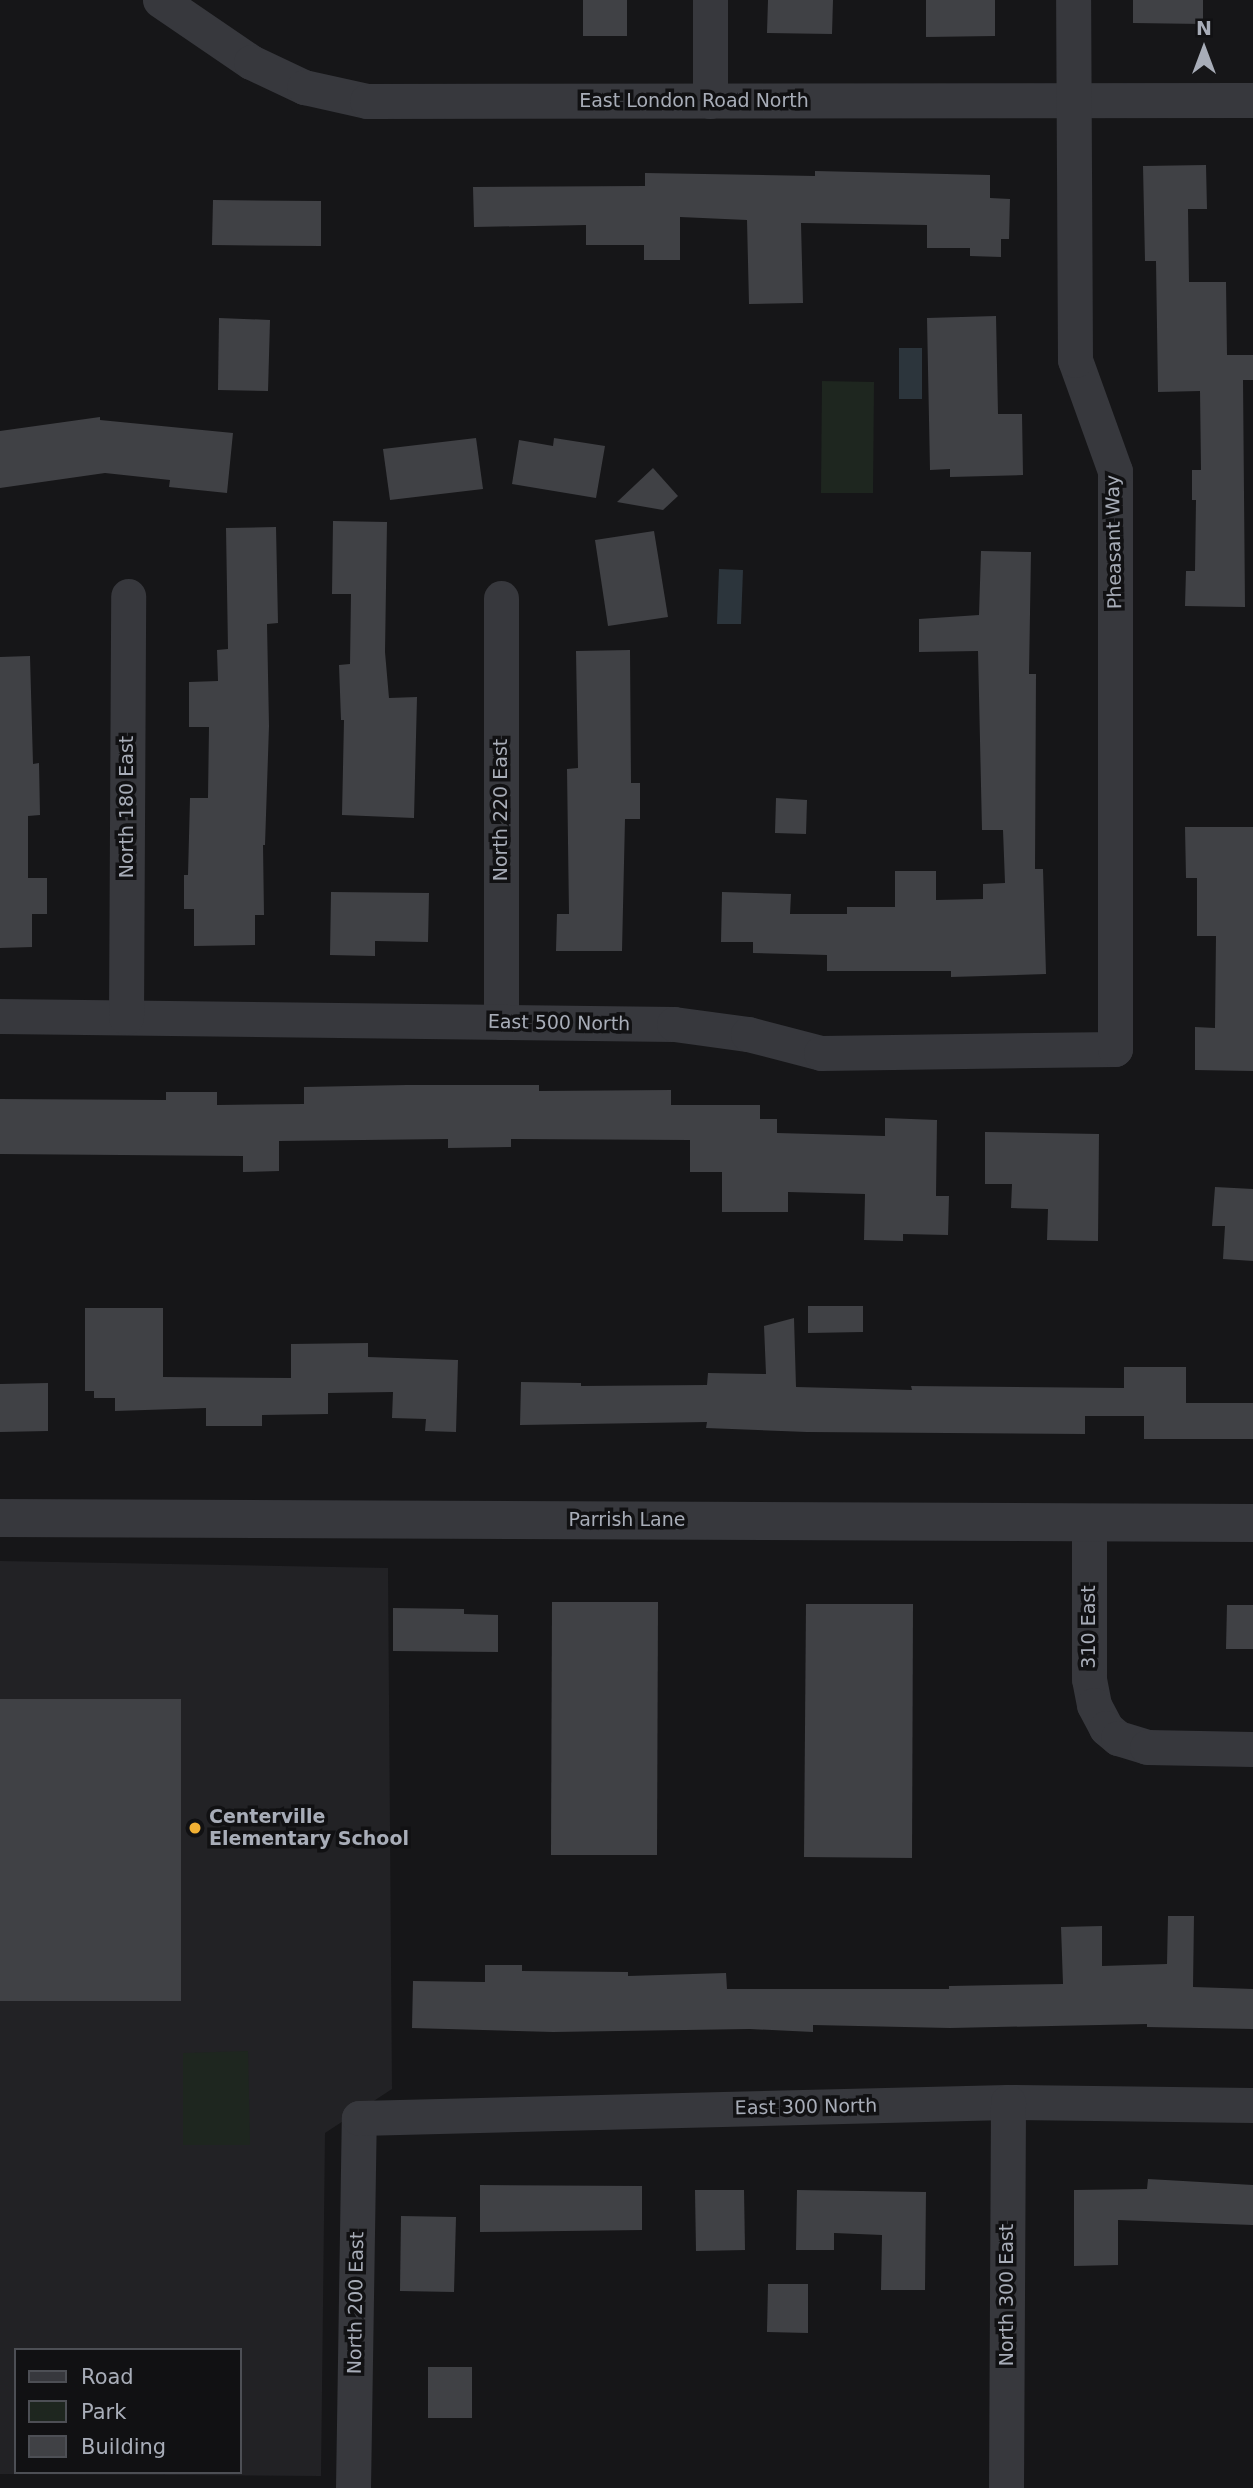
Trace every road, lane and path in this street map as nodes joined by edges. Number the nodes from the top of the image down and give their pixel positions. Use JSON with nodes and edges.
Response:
{"nodes":[{"id":1,"x":160,"y":0,"type":"edge"},
{"id":2,"x":710,"y":0,"type":"edge"},
{"id":3,"x":1073,"y":0,"type":"edge"},
{"id":4,"x":1253,"y":100,"type":"edge"},
{"id":5,"x":710,"y":101,"type":"junction"},
{"id":6,"x":1074,"y":101,"type":"junction"},
{"id":7,"x":128,"y":596,"type":"dead end"},
{"id":8,"x":501,"y":598,"type":"dead end"},
{"id":9,"x":0,"y":1016,"type":"edge"},
{"id":10,"x":126,"y":1017,"type":"junction"},
{"id":11,"x":501,"y":1022,"type":"junction"},
{"id":12,"x":1115,"y":1049,"type":"joint"},
{"id":13,"x":0,"y":1518,"type":"edge"},
{"id":14,"x":1089,"y":1523,"type":"junction"},
{"id":15,"x":1253,"y":1523,"type":"edge"},
{"id":16,"x":1253,"y":1749,"type":"edge"},
{"id":17,"x":1007,"y":2102,"type":"junction"},
{"id":18,"x":1253,"y":2105,"type":"edge"},
{"id":19,"x":359,"y":2118,"type":"joint"},
{"id":20,"x":354,"y":2488,"type":"edge"},
{"id":21,"x":1006,"y":2488,"type":"edge"}],
"edges":[{"from":1,"to":5,"type":"street","name":"East London Road North"},
{"from":2,"to":5,"type":"street"},
{"from":3,"to":6,"type":"street","name":"Pheasant Way"},
{"from":4,"to":6,"type":"street","name":"East London Road North"},
{"from":5,"to":6,"type":"street","name":"East London Road North"},
{"from":6,"to":12,"type":"street","name":"Pheasant Way"},
{"from":7,"to":10,"type":"street","name":"North 180 East"},
{"from":8,"to":11,"type":"street","name":"North 220 East"},
{"from":9,"to":10,"type":"street","name":"East 500 North"},
{"from":10,"to":11,"type":"street","name":"East 500 North"},
{"from":11,"to":12,"type":"street","name":"East 500 North"},
{"from":13,"to":14,"type":"street","name":"Parrish Lane"},
{"from":14,"to":15,"type":"street","name":"Parrish Lane"},
{"from":14,"to":16,"type":"street","name":"310 East"},
{"from":17,"to":18,"type":"street","name":"East 300 North"},
{"from":17,"to":19,"type":"street","name":"East 300 North"},
{"from":17,"to":21,"type":"street","name":"North 300 East"},
{"from":19,"to":20,"type":"street","name":"North 200 East"}]}
